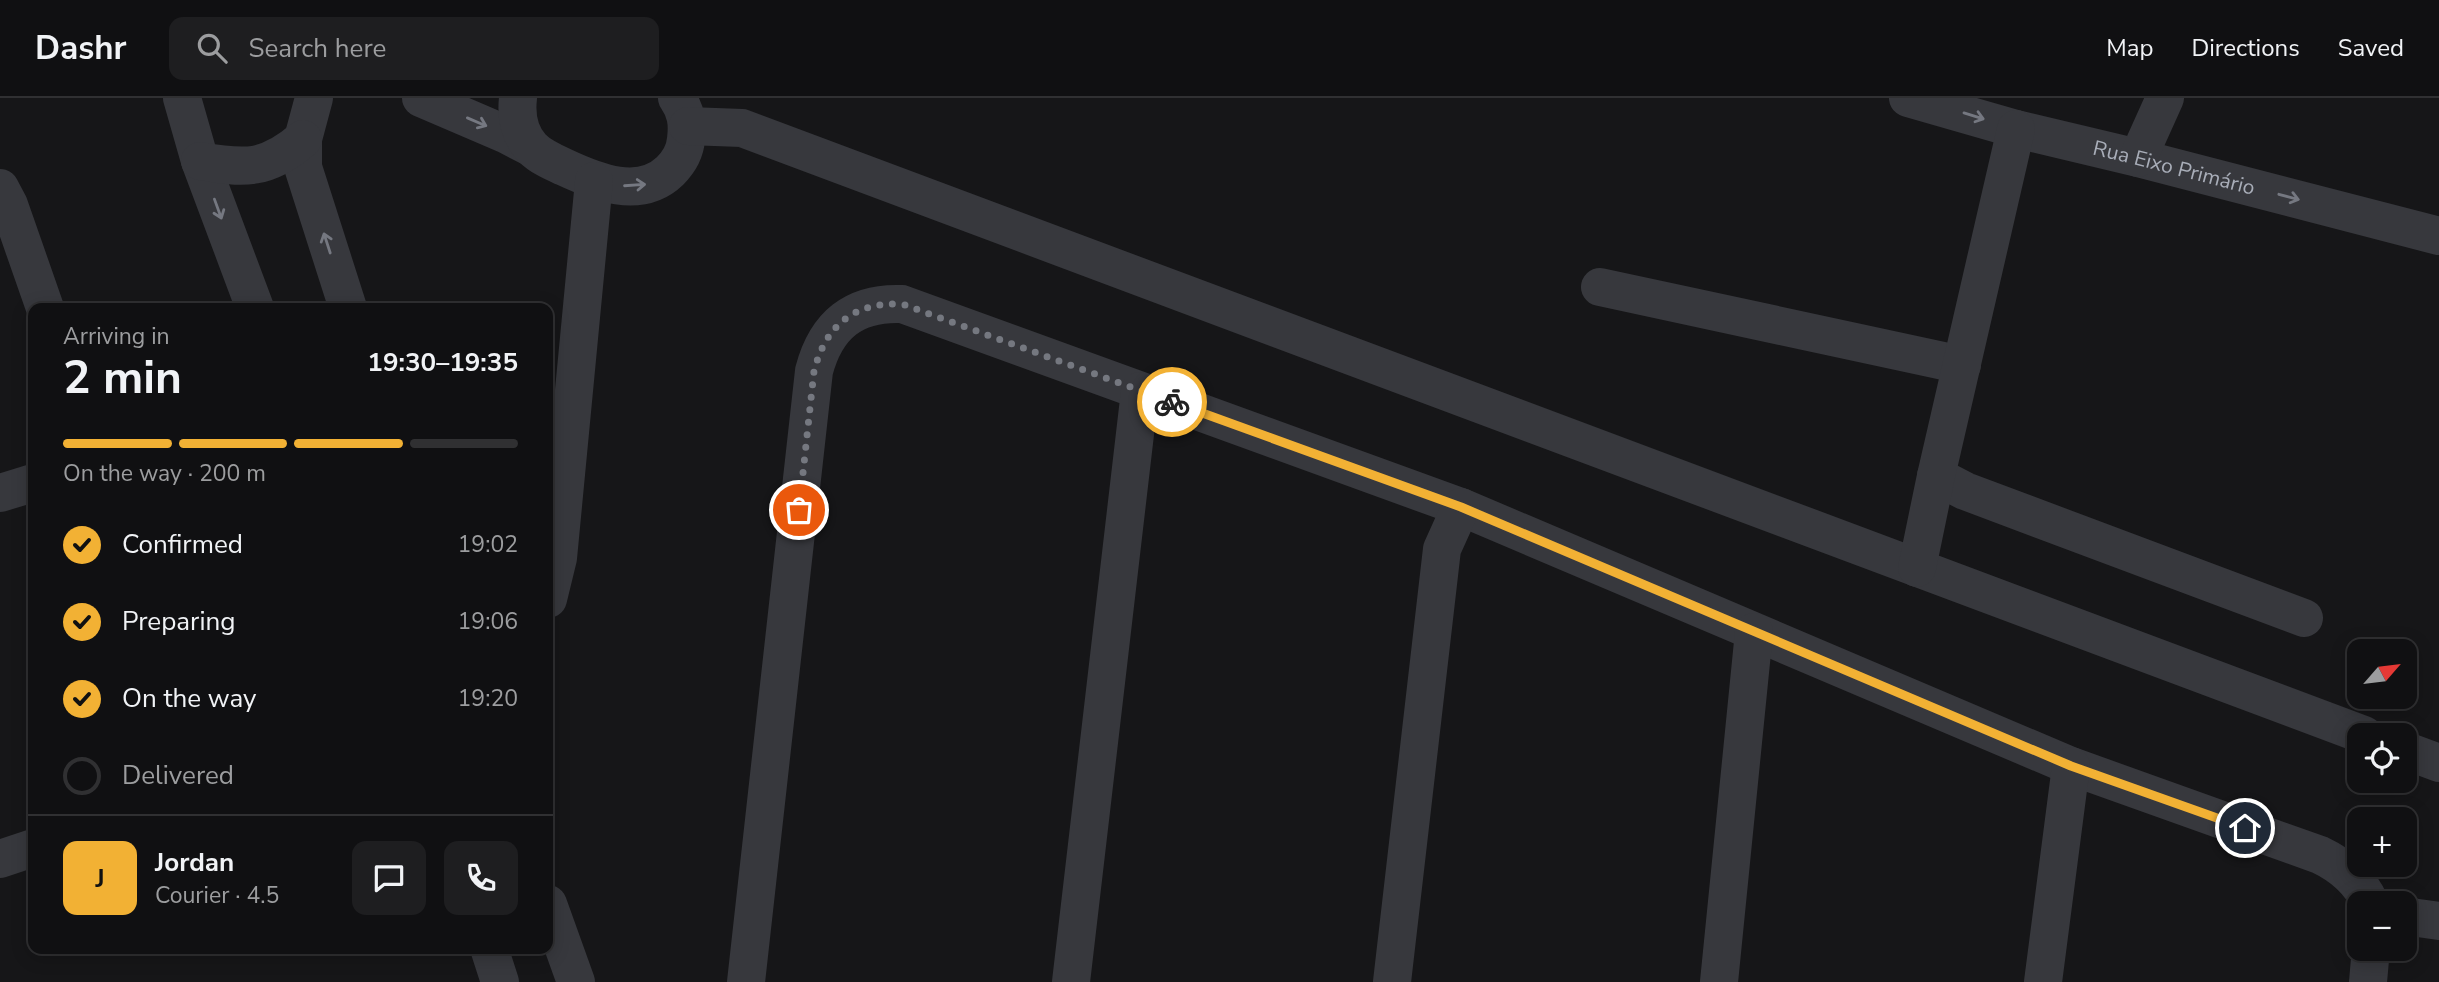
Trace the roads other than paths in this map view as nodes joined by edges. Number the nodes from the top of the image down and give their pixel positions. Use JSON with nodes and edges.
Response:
{"nodes":[{"id":1,"x":182,"y":98,"type":"edge"},
{"id":2,"x":314,"y":98,"type":"edge"},
{"id":3,"x":421,"y":98,"type":"edge"},
{"id":4,"x":518,"y":98,"type":"edge"},
{"id":5,"x":2165,"y":98,"type":"edge"},
{"id":6,"x":1926,"y":100,"type":"edge"},
{"id":7,"x":682,"y":112,"type":"edge"},
{"id":8,"x":2016,"y":129,"type":"junction"},
{"id":9,"x":303,"y":139,"type":"junction"},
{"id":10,"x":532,"y":148,"type":"junction"},
{"id":11,"x":2138,"y":158,"type":"junction"},
{"id":12,"x":200,"y":161,"type":"junction"},
{"id":13,"x":594,"y":181,"type":"junction"},
{"id":14,"x":0,"y":188,"type":"edge"},
{"id":15,"x":2439,"y":236,"type":"edge"},
{"id":16,"x":1600,"y":287,"type":"dead end"},
{"id":17,"x":42,"y":303,"type":"edge"},
{"id":18,"x":253,"y":303,"type":"edge"},
{"id":19,"x":346,"y":303,"type":"edge"},
{"id":20,"x":1962,"y":365,"type":"junction"},
{"id":21,"x":1140,"y":391,"type":"junction"},
{"id":22,"x":1936,"y":476,"type":"junction"},
{"id":23,"x":28,"y":485,"type":"edge"},
{"id":24,"x":0,"y":493,"type":"edge"},
{"id":25,"x":1461,"y":507,"type":"junction"},
{"id":26,"x":1917,"y":568,"type":"junction"},
{"id":27,"x":553,"y":578,"type":"edge"},
{"id":28,"x":2304,"y":618,"type":"dead end"},
{"id":29,"x":1754,"y":632,"type":"junction"},
{"id":30,"x":2347,"y":729,"type":"edge"},
{"id":31,"x":2417,"y":755,"type":"edge"},
{"id":32,"x":2439,"y":763,"type":"edge"},
{"id":33,"x":2071,"y":766,"type":"junction"},
{"id":34,"x":28,"y":850,"type":"edge"},
{"id":35,"x":0,"y":859,"type":"edge"},
{"id":36,"x":2363,"y":891,"type":"edge"},
{"id":37,"x":553,"y":918,"type":"edge"},
{"id":38,"x":2417,"y":918,"type":"edge"},
{"id":39,"x":2439,"y":922,"type":"edge"},
{"id":40,"x":490,"y":954,"type":"edge"},
{"id":41,"x":2370,"y":961,"type":"edge"},
{"id":42,"x":500,"y":982,"type":"edge"},
{"id":43,"x":576,"y":982,"type":"edge"},
{"id":44,"x":746,"y":982,"type":"edge"},
{"id":45,"x":1071,"y":982,"type":"edge"},
{"id":46,"x":1392,"y":982,"type":"edge"},
{"id":47,"x":1719,"y":982,"type":"edge"},
{"id":48,"x":2043,"y":982,"type":"edge"},
{"id":49,"x":2368,"y":982,"type":"edge"}],
"edges":[{"from":1,"to":12,"type":"street"},
{"from":2,"to":9,"type":"street"},
{"from":3,"to":10,"type":"street","one_way":true},
{"from":4,"to":10,"type":"street"},
{"from":5,"to":11,"type":"street"},
{"from":6,"to":8,"type":"street","name":"Rua Eixo Primário","one_way":true},
{"from":13,"to":7,"type":"street","one_way":true},
{"from":7,"to":26,"type":"street"},
{"from":8,"to":11,"type":"street","name":"Rua Eixo Primário"},
{"from":8,"to":20,"type":"street"},
{"from":9,"to":12,"type":"street"},
{"from":19,"to":9,"type":"street","one_way":true},
{"from":10,"to":13,"type":"street"},
{"from":11,"to":15,"type":"street","name":"Rua Eixo Primário","one_way":true},
{"from":12,"to":18,"type":"street","one_way":true},
{"from":13,"to":27,"type":"street"},
{"from":14,"to":17,"type":"street"},
{"from":16,"to":20,"type":"street"},
{"from":20,"to":22,"type":"street"},
{"from":21,"to":25,"type":"street"},
{"from":21,"to":44,"type":"street"},
{"from":21,"to":45,"type":"street"},
{"from":22,"to":26,"type":"street"},
{"from":22,"to":28,"type":"street"},
{"from":23,"to":24,"type":"street"},
{"from":25,"to":29,"type":"street"},
{"from":25,"to":46,"type":"street"},
{"from":26,"to":30,"type":"street"},
{"from":29,"to":33,"type":"street"},
{"from":29,"to":47,"type":"street"},
{"from":31,"to":32,"type":"street"},
{"from":33,"to":36,"type":"street"},
{"from":33,"to":48,"type":"street"},
{"from":34,"to":35,"type":"street"},
{"from":37,"to":43,"type":"street"},
{"from":38,"to":39,"type":"street"},
{"from":40,"to":42,"type":"street"},
{"from":41,"to":49,"type":"street"}]}
